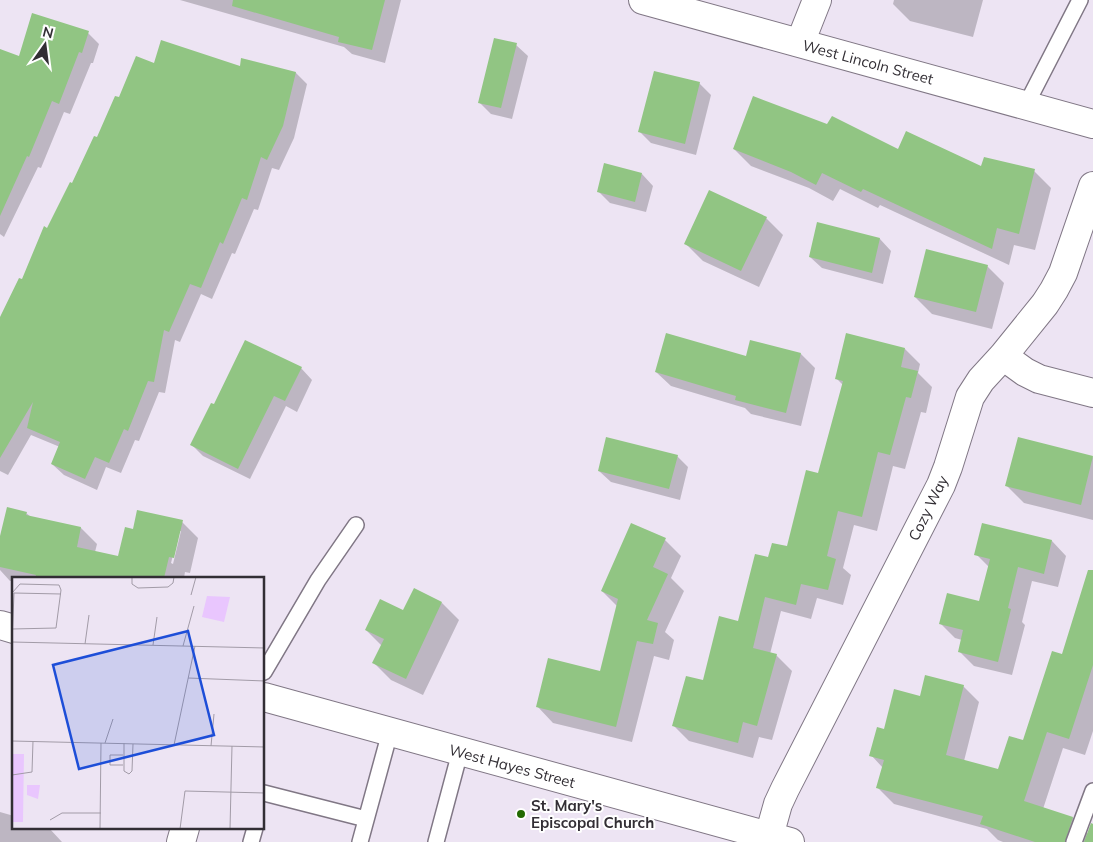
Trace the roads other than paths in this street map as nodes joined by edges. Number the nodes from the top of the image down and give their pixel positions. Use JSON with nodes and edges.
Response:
{"nodes":[{"id":1,"x":643,"y":0,"type":"edge"},
{"id":2,"x":818,"y":0,"type":"edge"},
{"id":3,"x":1080,"y":0,"type":"edge"},
{"id":4,"x":800,"y":43,"type":"junction"},
{"id":5,"x":1026,"y":105,"type":"junction"},
{"id":6,"x":1093,"y":124,"type":"edge"},
{"id":7,"x":1093,"y":186,"type":"edge"},
{"id":8,"x":1003,"y":356,"type":"junction"},
{"id":9,"x":1093,"y":393,"type":"edge"},
{"id":10,"x":356,"y":525,"type":"dead end"},
{"id":11,"x":265,"y":670,"type":"edge"},
{"id":12,"x":265,"y":698,"type":"edge"},
{"id":13,"x":390,"y":732,"type":"junction"},
{"id":14,"x":460,"y":752,"type":"junction"},
{"id":15,"x":1093,"y":791,"type":"edge"},
{"id":16,"x":265,"y":793,"type":"edge"},
{"id":17,"x":366,"y":819,"type":"junction"},
{"id":18,"x":780,"y":839,"type":"edge"},
{"id":19,"x":360,"y":842,"type":"edge"},
{"id":20,"x":436,"y":842,"type":"edge"},
{"id":21,"x":1074,"y":842,"type":"edge"}],
"edges":[{"from":1,"to":4,"type":"street","name":"West Lincoln Street"},
{"from":2,"to":4,"type":"street"},
{"from":3,"to":5,"type":"lane"},
{"from":4,"to":5,"type":"street","name":"West Lincoln Street"},
{"from":5,"to":6,"type":"street","name":"West Lincoln Street"},
{"from":7,"to":8,"type":"street","name":"Cozy Way"},
{"from":8,"to":9,"type":"street"},
{"from":8,"to":18,"type":"street","name":"Cozy Way"},
{"from":10,"to":11,"type":"lane"},
{"from":12,"to":13,"type":"street","name":"West Hayes Street"},
{"from":13,"to":14,"type":"street","name":"West Hayes Street"},
{"from":13,"to":17,"type":"lane"},
{"from":14,"to":18,"type":"street","name":"West Hayes Street"},
{"from":14,"to":20,"type":"lane"},
{"from":15,"to":21,"type":"lane"},
{"from":16,"to":17,"type":"lane"},
{"from":17,"to":19,"type":"lane"}]}
